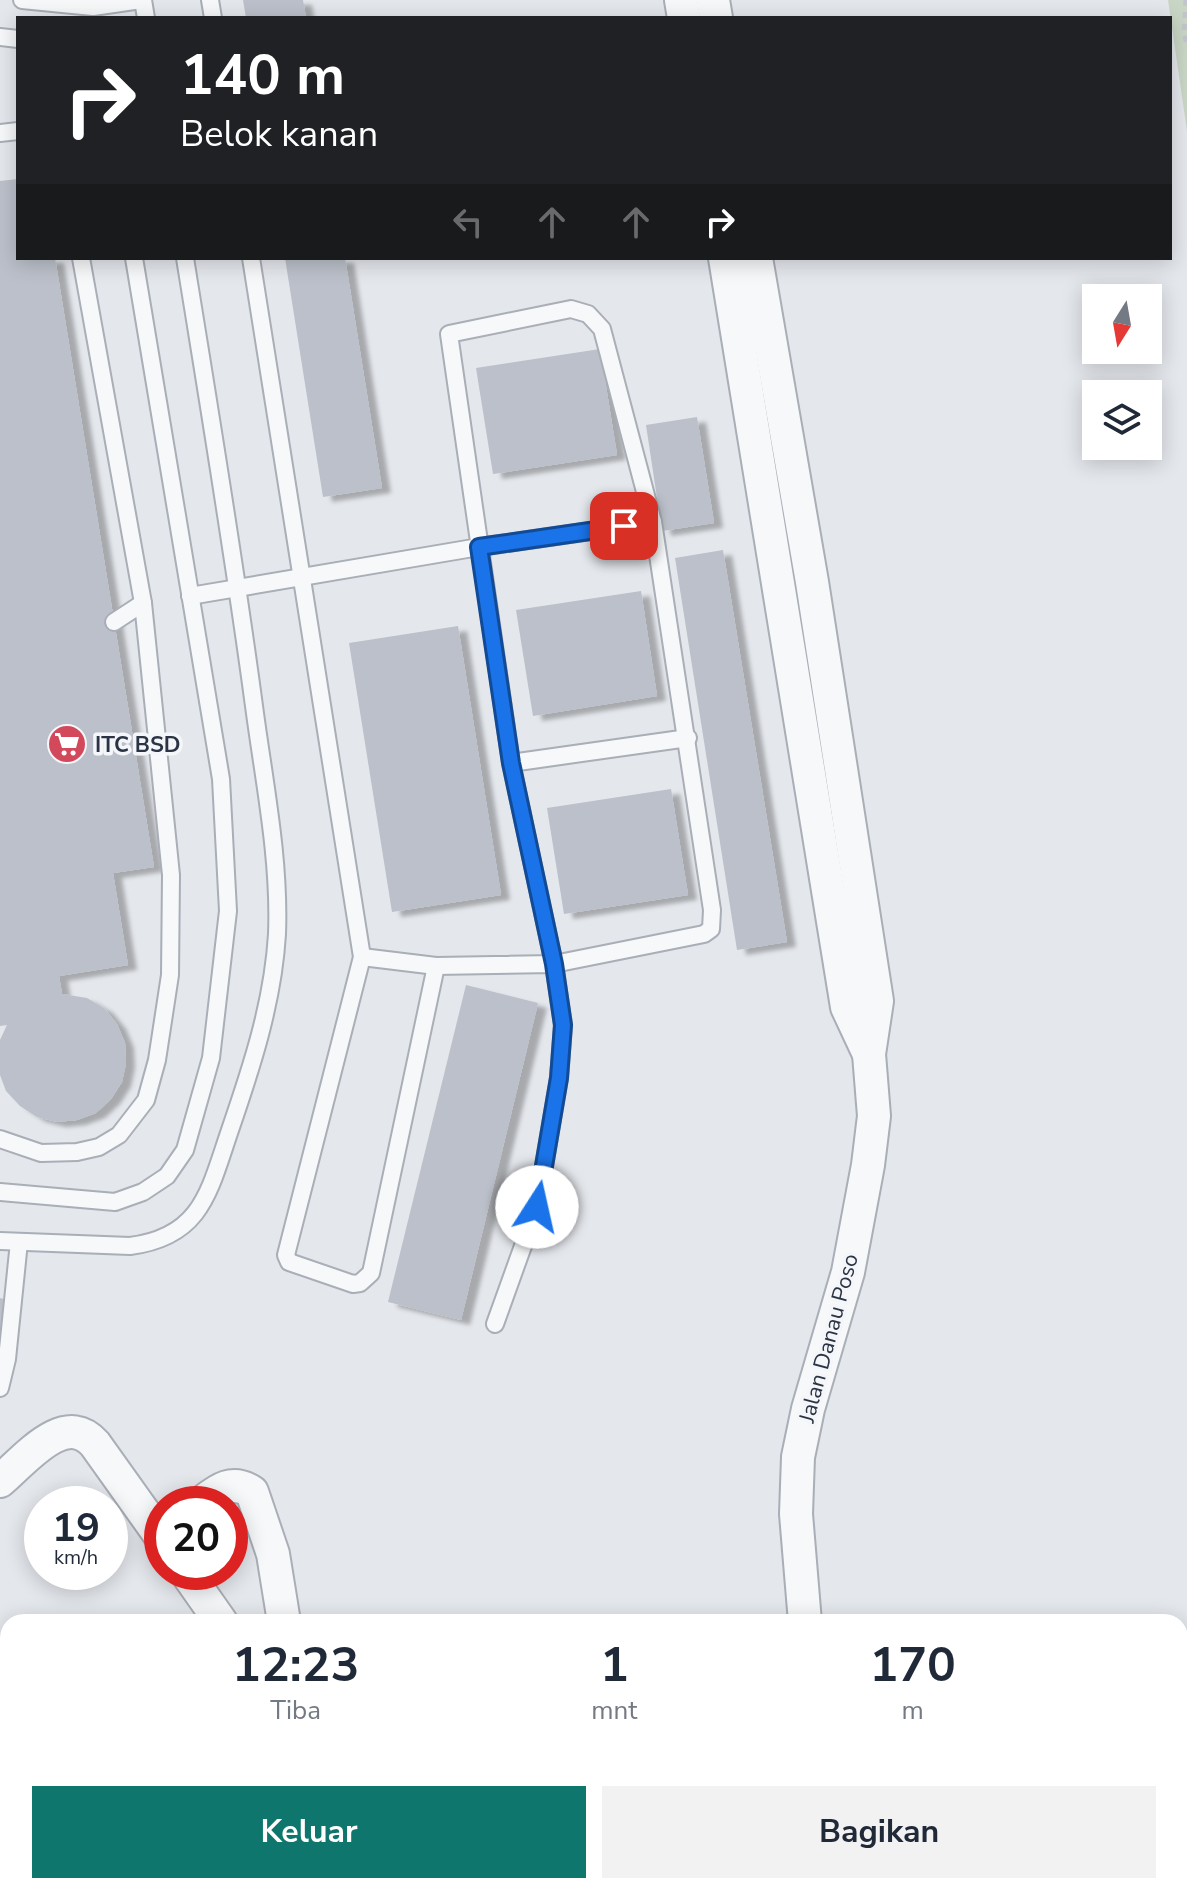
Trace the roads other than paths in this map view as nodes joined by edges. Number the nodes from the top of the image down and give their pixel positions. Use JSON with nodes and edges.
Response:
{"nodes":[{"id":1,"x":22,"y":0,"type":"edge"},
{"id":2,"x":142,"y":0,"type":"edge"},
{"id":3,"x":93,"y":8,"type":"edge"},
{"id":4,"x":81,"y":260,"type":"edge"},
{"id":5,"x":134,"y":260,"type":"edge"},
{"id":6,"x":185,"y":260,"type":"edge"},
{"id":7,"x":251,"y":260,"type":"edge"},
{"id":8,"x":725,"y":260,"type":"edge"},
{"id":9,"x":756,"y":260,"type":"edge"},
{"id":10,"x":653,"y":522,"type":"junction"},
{"id":11,"x":479,"y":547,"type":"junction"},
{"id":12,"x":302,"y":578,"type":"junction"},
{"id":13,"x":238,"y":589,"type":"junction"},
{"id":14,"x":190,"y":596,"type":"junction"},
{"id":15,"x":143,"y":603,"type":"junction"},
{"id":16,"x":114,"y":622,"type":"dead end"},
{"id":17,"x":688,"y":738,"type":"junction"},
{"id":18,"x":511,"y":763,"type":"junction"},
{"id":19,"x":362,"y":957,"type":"junction"},
{"id":20,"x":554,"y":964,"type":"junction"},
{"id":21,"x":436,"y":966,"type":"junction"},
{"id":22,"x":869,"y":1054,"type":"junction"},
{"id":23,"x":0,"y":1139,"type":"edge"},
{"id":24,"x":0,"y":1192,"type":"edge"},
{"id":25,"x":0,"y":1241,"type":"edge"},
{"id":26,"x":19,"y":1242,"type":"junction"},
{"id":27,"x":495,"y":1324,"type":"dead end"},
{"id":28,"x":0,"y":1388,"type":"edge"},
{"id":29,"x":0,"y":1481,"type":"edge"},
{"id":30,"x":248,"y":1489,"type":"edge"},
{"id":31,"x":144,"y":1512,"type":"edge"},
{"id":32,"x":199,"y":1590,"type":"edge"},
{"id":33,"x":215,"y":1614,"type":"edge"},
{"id":34,"x":283,"y":1614,"type":"edge"},
{"id":35,"x":804,"y":1614,"type":"edge"}],
"edges":[{"from":1,"to":3,"type":"lane"},
{"from":2,"to":3,"type":"lane"},
{"from":4,"to":15,"type":"lane"},
{"from":5,"to":14,"type":"lane"},
{"from":6,"to":13,"type":"lane"},
{"from":7,"to":12,"type":"lane"},
{"from":8,"to":22,"type":"street"},
{"from":9,"to":22,"type":"street"},
{"from":10,"to":11,"type":"lane"},
{"from":10,"to":11,"type":"lane"},
{"from":10,"to":17,"type":"lane"},
{"from":11,"to":12,"type":"lane"},
{"from":11,"to":18,"type":"lane"},
{"from":12,"to":13,"type":"lane"},
{"from":12,"to":19,"type":"lane"},
{"from":13,"to":14,"type":"lane"},
{"from":13,"to":26,"type":"lane"},
{"from":14,"to":24,"type":"lane"},
{"from":15,"to":16,"type":"lane"},
{"from":15,"to":23,"type":"lane"},
{"from":17,"to":18,"type":"lane"},
{"from":17,"to":20,"type":"lane"},
{"from":18,"to":20,"type":"lane"},
{"from":19,"to":21,"type":"lane"},
{"from":19,"to":21,"type":"lane"},
{"from":20,"to":21,"type":"lane"},
{"from":20,"to":27,"type":"lane"},
{"from":22,"to":35,"type":"street","name":"Jalan Danau Poso"},
{"from":25,"to":26,"type":"lane"},
{"from":26,"to":28,"type":"lane"},
{"from":29,"to":31,"type":"street"},
{"from":30,"to":34,"type":"street"},
{"from":32,"to":33,"type":"street"}]}
